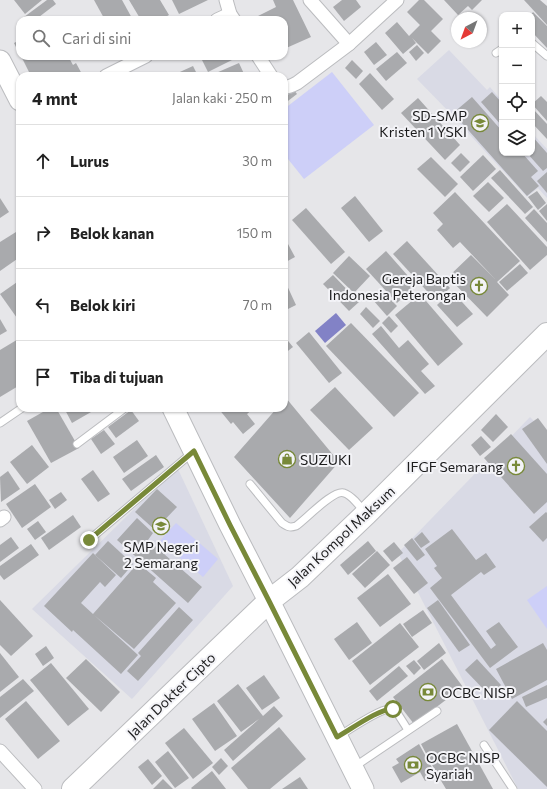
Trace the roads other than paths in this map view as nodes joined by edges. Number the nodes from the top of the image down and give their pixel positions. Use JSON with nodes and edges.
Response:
{"nodes":[{"id":1,"x":226,"y":0,"type":"edge"},
{"id":2,"x":310,"y":0,"type":"edge"},
{"id":3,"x":398,"y":0,"type":"edge"},
{"id":4,"x":232,"y":16,"type":"edge"},
{"id":5,"x":349,"y":44,"type":"junction"},
{"id":6,"x":535,"y":46,"type":"edge"},
{"id":7,"x":547,"y":56,"type":"edge"},
{"id":8,"x":138,"y":60,"type":"edge"},
{"id":9,"x":261,"y":60,"type":"edge"},
{"id":10,"x":0,"y":61,"type":"edge"},
{"id":11,"x":114,"y":72,"type":"edge"},
{"id":12,"x":268,"y":72,"type":"edge"},
{"id":13,"x":288,"y":87,"type":"edge"},
{"id":14,"x":16,"y":92,"type":"edge"},
{"id":15,"x":547,"y":334,"type":"edge"},
{"id":16,"x":16,"y":412,"type":"edge"},
{"id":17,"x":120,"y":412,"type":"edge"},
{"id":18,"x":175,"y":412,"type":"edge"},
{"id":19,"x":0,"y":423,"type":"edge"},
{"id":20,"x":77,"y":444,"type":"dead end"},
{"id":21,"x":194,"y":451,"type":"junction"},
{"id":22,"x":250,"y":484,"type":"dead end"},
{"id":23,"x":366,"y":514,"type":"junction"},
{"id":24,"x":89,"y":540,"type":"dead end"},
{"id":25,"x":269,"y":601,"type":"junction"},
{"id":26,"x":437,"y":711,"type":"dead end"},
{"id":27,"x":408,"y":730,"type":"junction"},
{"id":28,"x":337,"y":737,"type":"junction"},
{"id":29,"x":484,"y":745,"type":"dead end"},
{"id":30,"x":0,"y":751,"type":"edge"},
{"id":31,"x":352,"y":768,"type":"junction"},
{"id":32,"x":35,"y":789,"type":"edge"},
{"id":33,"x":72,"y":789,"type":"edge"},
{"id":34,"x":362,"y":789,"type":"edge"},
{"id":35,"x":513,"y":789,"type":"edge"}],
"edges":[{"from":1,"to":4,"type":"street"},
{"from":2,"to":5,"type":"street"},
{"from":3,"to":5,"type":"street"},
{"from":5,"to":13,"type":"street"},
{"from":6,"to":7,"type":"lane"},
{"from":8,"to":11,"type":"street"},
{"from":9,"to":12,"type":"street"},
{"from":10,"to":14,"type":"main road"},
{"from":15,"to":23,"type":"highway","name":"Jalan Kompol Maksum"},
{"from":16,"to":19,"type":"lane"},
{"from":17,"to":20,"type":"lane"},
{"from":18,"to":21,"type":"main road"},
{"from":21,"to":24,"type":"lane"},
{"from":21,"to":25,"type":"main road"},
{"from":22,"to":23,"type":"lane"},
{"from":23,"to":25,"type":"highway","name":"Jalan Kompol Maksum"},
{"from":25,"to":28,"type":"main road"},
{"from":25,"to":33,"type":"highway","name":"Jalan Dokter Cipto"},
{"from":26,"to":27,"type":"lane"},
{"from":27,"to":28,"type":"lane"},
{"from":27,"to":31,"type":"lane"},
{"from":28,"to":31,"type":"main road"},
{"from":29,"to":35,"type":"lane"},
{"from":30,"to":32,"type":"street"},
{"from":31,"to":34,"type":"main road"}]}
